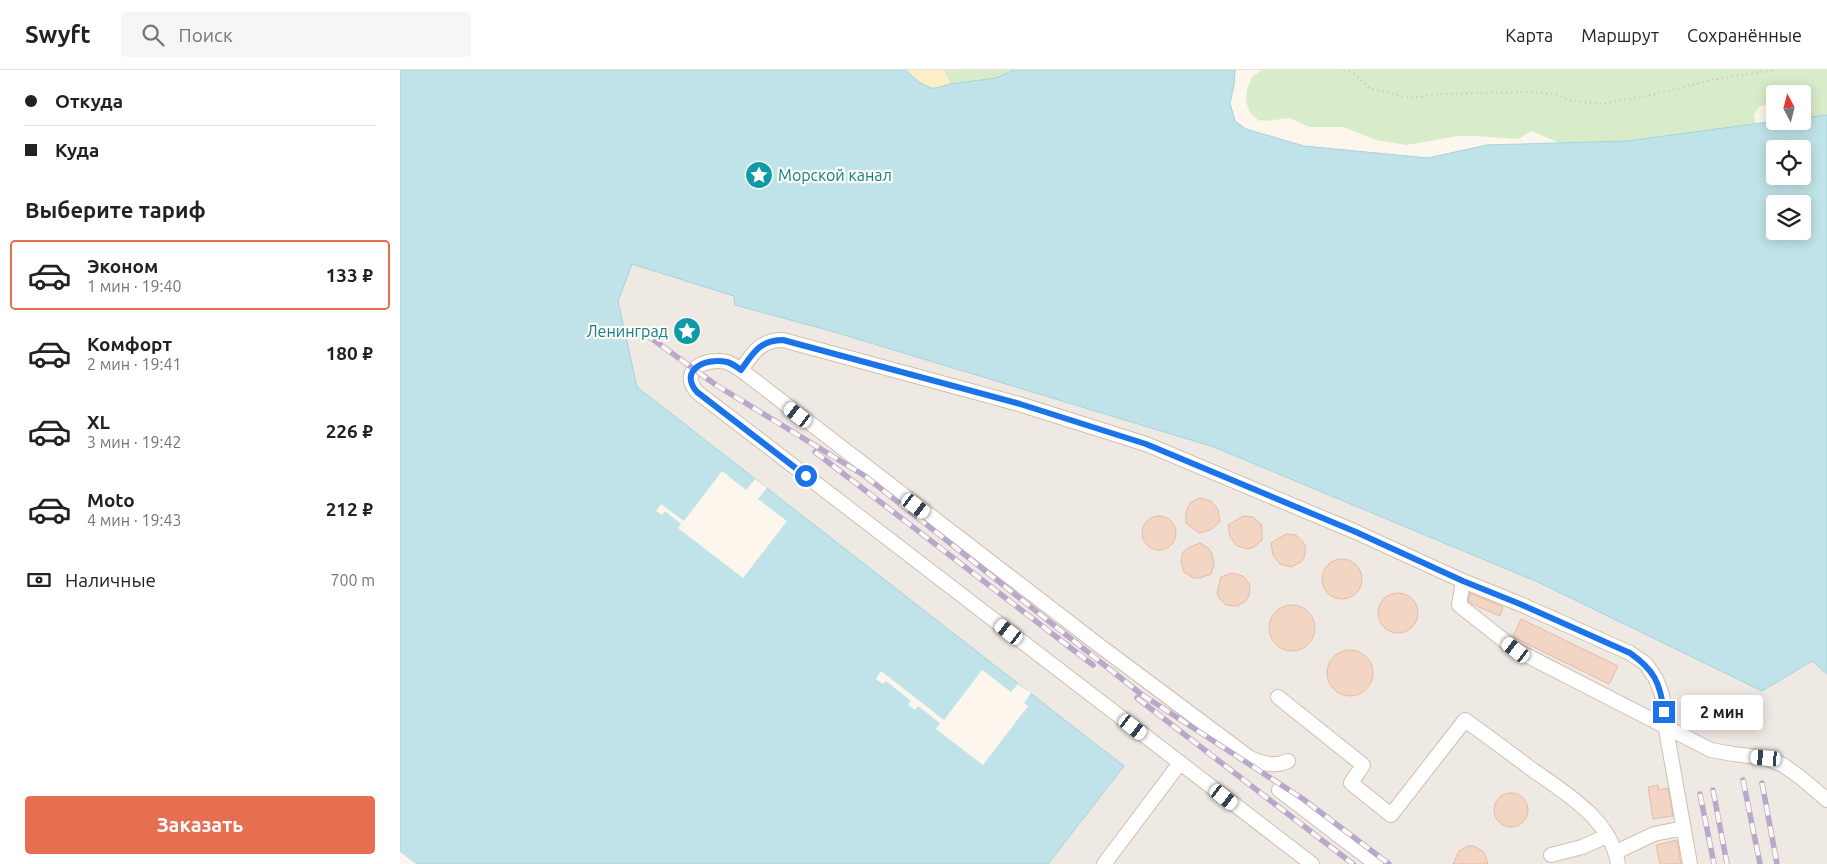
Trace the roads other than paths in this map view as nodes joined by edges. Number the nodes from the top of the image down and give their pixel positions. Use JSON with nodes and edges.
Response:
{"nodes":[{"id":1,"x":741,"y":370,"type":"junction"},
{"id":2,"x":1463,"y":581,"type":"junction"},
{"id":3,"x":1278,"y":697,"type":"dead end"},
{"id":4,"x":1666,"y":729,"type":"junction"},
{"id":5,"x":1288,"y":761,"type":"dead end"},
{"id":6,"x":1180,"y":763,"type":"junction"},
{"id":7,"x":1279,"y":790,"type":"dead end"},
{"id":8,"x":1827,"y":800,"type":"edge"},
{"id":9,"x":1684,"y":828,"type":"junction"},
{"id":10,"x":1607,"y":836,"type":"junction"},
{"id":11,"x":1551,"y":855,"type":"dead end"},
{"id":12,"x":1617,"y":858,"type":"edge"},
{"id":13,"x":1104,"y":864,"type":"edge"},
{"id":14,"x":1312,"y":864,"type":"edge"},
{"id":15,"x":1376,"y":864,"type":"edge"},
{"id":16,"x":1690,"y":864,"type":"edge"}],
"edges":[{"from":1,"to":2,"type":"lane"},
{"from":1,"to":5,"type":"lane"},
{"from":1,"to":6,"type":"lane"},
{"from":2,"to":4,"type":"lane"},
{"from":2,"to":4,"type":"lane"},
{"from":3,"to":10,"type":"lane"},
{"from":4,"to":8,"type":"lane"},
{"from":4,"to":9,"type":"lane"},
{"from":6,"to":13,"type":"lane"},
{"from":6,"to":14,"type":"lane"},
{"from":7,"to":15,"type":"lane"},
{"from":9,"to":12,"type":"lane"},
{"from":9,"to":16,"type":"lane"},
{"from":10,"to":11,"type":"lane"},
{"from":10,"to":12,"type":"lane"}]}
